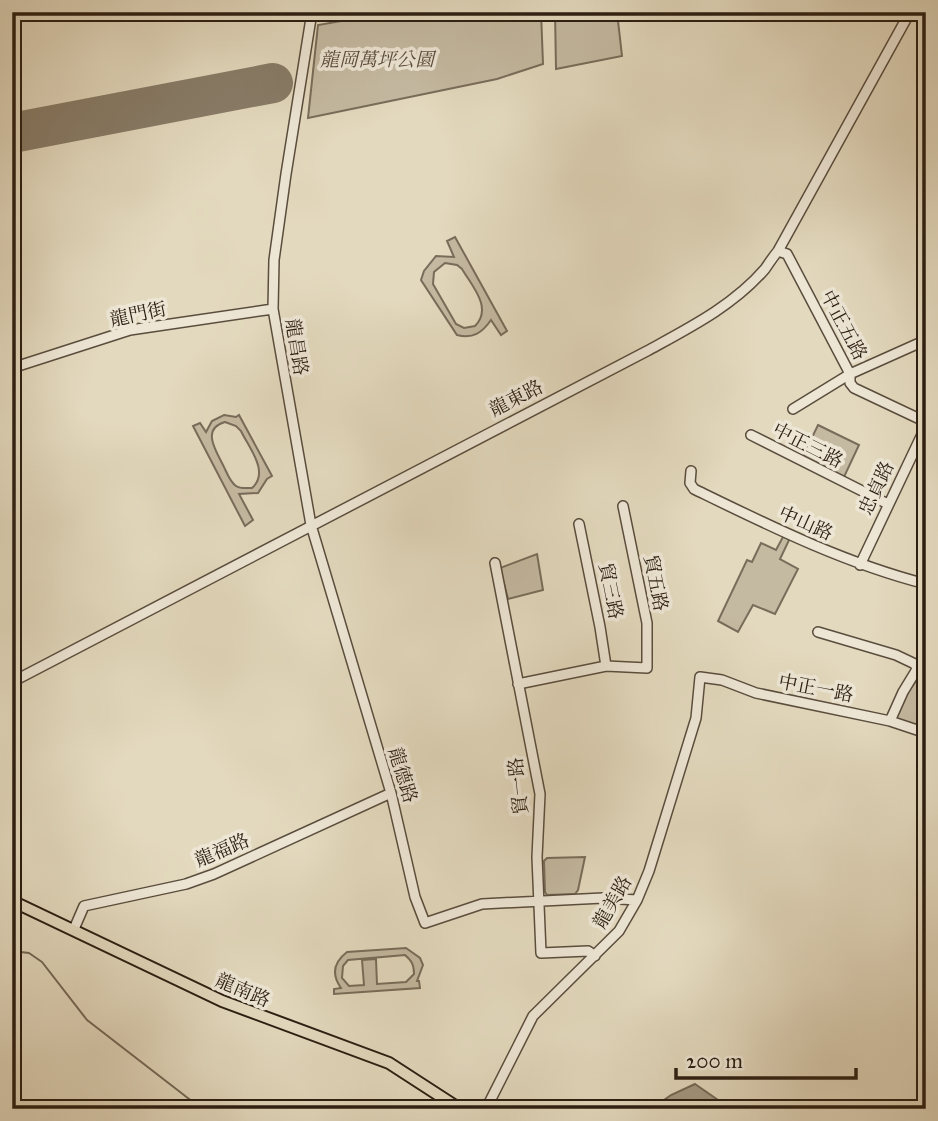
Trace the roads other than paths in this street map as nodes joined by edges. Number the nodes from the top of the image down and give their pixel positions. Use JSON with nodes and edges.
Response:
{"nodes":[{"id":1,"x":312,"y":12,"type":"edge"},
{"id":2,"x":910,"y":12,"type":"edge"},
{"id":3,"x":778,"y":251,"type":"junction"},
{"id":4,"x":274,"y":309,"type":"junction"},
{"id":5,"x":926,"y":340,"type":"edge"},
{"id":6,"x":12,"y":368,"type":"edge"},
{"id":7,"x":850,"y":374,"type":"junction"},
{"id":8,"x":793,"y":409,"type":"dead end"},
{"id":9,"x":926,"y":424,"type":"edge"},
{"id":10,"x":751,"y":435,"type":"dead end"},
{"id":11,"x":691,"y":471,"type":"dead end"},
{"id":12,"x":888,"y":504,"type":"junction"},
{"id":13,"x":623,"y":506,"type":"dead end"},
{"id":14,"x":579,"y":524,"type":"dead end"},
{"id":15,"x":311,"y":525,"type":"junction"},
{"id":16,"x":495,"y":563,"type":"dead end"},
{"id":17,"x":860,"y":565,"type":"junction"},
{"id":18,"x":926,"y":584,"type":"edge"},
{"id":19,"x":818,"y":632,"type":"dead end"},
{"id":20,"x":606,"y":666,"type":"junction"},
{"id":21,"x":700,"y":677,"type":"joint"},
{"id":22,"x":12,"y":682,"type":"edge"},
{"id":23,"x":518,"y":684,"type":"junction"},
{"id":24,"x":890,"y":721,"type":"junction"},
{"id":25,"x":926,"y":733,"type":"edge"},
{"id":26,"x":391,"y":793,"type":"junction"},
{"id":27,"x":637,"y":900,"type":"junction"},
{"id":28,"x":12,"y":901,"type":"edge"},
{"id":29,"x":539,"y":901,"type":"junction"},
{"id":30,"x":74,"y":929,"type":"junction"},
{"id":31,"x":595,"y":957,"type":"junction"},
{"id":32,"x":460,"y":1109,"type":"edge"},
{"id":33,"x":486,"y":1109,"type":"edge"}],
"edges":[{"from":1,"to":4,"type":"street","name":"龍昌路"},
{"from":2,"to":3,"type":"street","name":"龍東路"},
{"from":3,"to":7,"type":"street","name":"中正五路"},
{"from":3,"to":15,"type":"street","name":"龍東路"},
{"from":4,"to":6,"type":"street","name":"龍門街"},
{"from":4,"to":15,"type":"street","name":"龍昌路"},
{"from":5,"to":7,"type":"street"},
{"from":7,"to":8,"type":"street"},
{"from":7,"to":9,"type":"street","name":"中正五路"},
{"from":9,"to":12,"type":"street","name":"忠貞路"},
{"from":10,"to":12,"type":"street","name":"中正三路"},
{"from":11,"to":17,"type":"street","name":"中山路"},
{"from":12,"to":17,"type":"street","name":"忠貞路"},
{"from":13,"to":20,"type":"street","name":"貿五路"},
{"from":14,"to":20,"type":"street","name":"貿三路"},
{"from":15,"to":22,"type":"street","name":"龍東路"},
{"from":15,"to":26,"type":"street","name":"龍德路"},
{"from":16,"to":23,"type":"street","name":"貿一路"},
{"from":17,"to":18,"type":"street","name":"中山路"},
{"from":19,"to":24,"type":"street"},
{"from":20,"to":23,"type":"street"},
{"from":21,"to":24,"type":"street","name":"中正一路"},
{"from":21,"to":27,"type":"street","name":"龍美路"},
{"from":23,"to":29,"type":"street","name":"貿一路"},
{"from":24,"to":25,"type":"street","name":"中正一路"},
{"from":26,"to":29,"type":"street","name":"龍德路"},
{"from":26,"to":30,"type":"street","name":"龍福路"},
{"from":27,"to":29,"type":"street"},
{"from":27,"to":31,"type":"street","name":"龍美路"},
{"from":28,"to":30,"type":"main road","name":"龍南路"},
{"from":29,"to":31,"type":"street","name":"貿一路"},
{"from":30,"to":32,"type":"main road","name":"龍南路"},
{"from":31,"to":33,"type":"street","name":"龍美路"}]}
